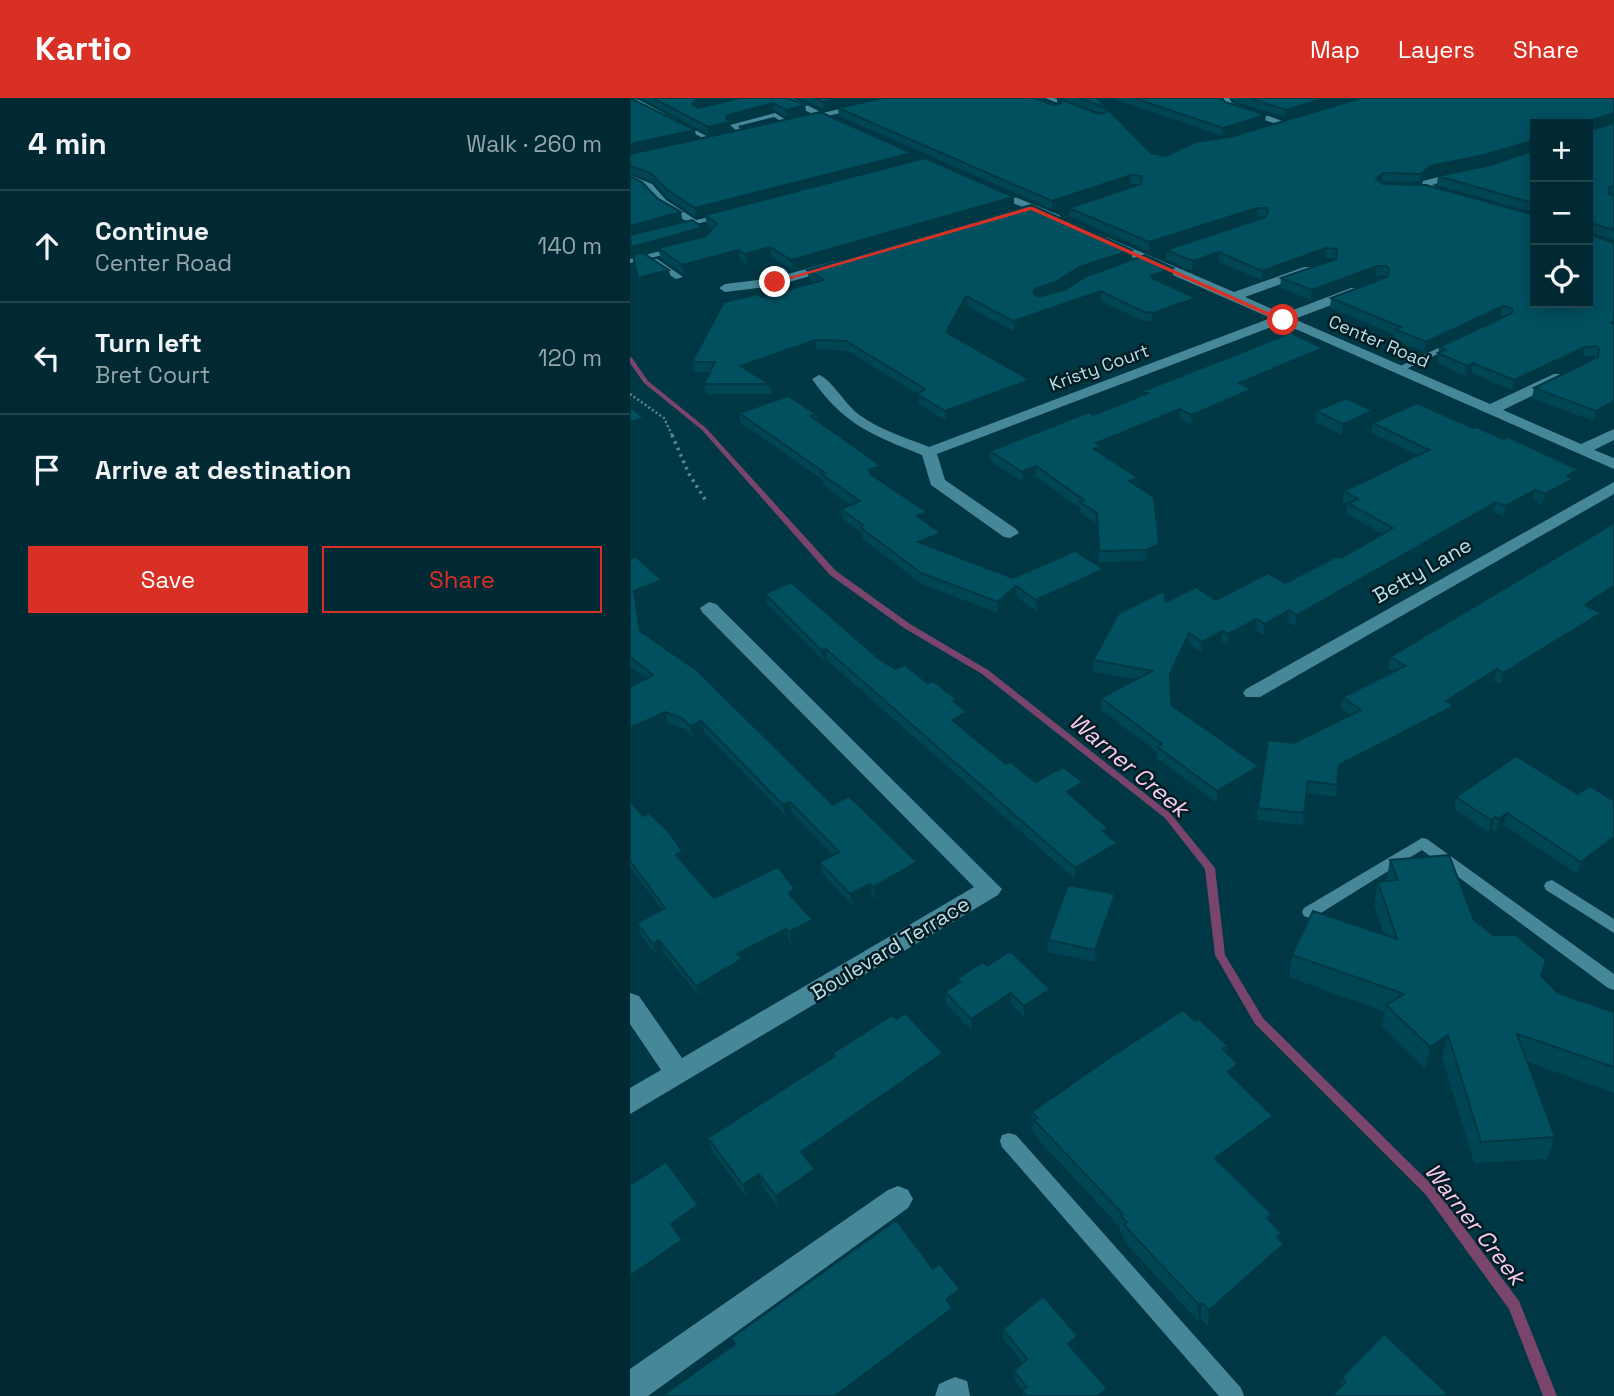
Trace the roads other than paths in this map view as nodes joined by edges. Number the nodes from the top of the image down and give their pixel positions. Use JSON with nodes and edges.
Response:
{"nodes":[{"id":1,"x":784,"y":98,"type":"edge"},
{"id":2,"x":899,"y":98,"type":"edge"},
{"id":3,"x":1224,"y":98,"type":"edge"},
{"id":4,"x":630,"y":100,"type":"edge"},
{"id":5,"x":1047,"y":102,"type":"edge"},
{"id":6,"x":1056,"y":109,"type":"edge"},
{"id":7,"x":1081,"y":110,"type":"edge"},
{"id":8,"x":822,"y":115,"type":"junction"},
{"id":9,"x":1296,"y":120,"type":"edge"},
{"id":10,"x":1283,"y":123,"type":"junction"},
{"id":11,"x":856,"y":130,"type":"edge"},
{"id":12,"x":1260,"y":130,"type":"edge"},
{"id":13,"x":726,"y":137,"type":"junction"},
{"id":14,"x":698,"y":143,"type":"edge"},
{"id":15,"x":1472,"y":172,"type":"edge"},
{"id":16,"x":630,"y":177,"type":"edge"},
{"id":17,"x":974,"y":183,"type":"edge"},
{"id":18,"x":1464,"y":200,"type":"edge"},
{"id":19,"x":1031,"y":208,"type":"junction"},
{"id":20,"x":734,"y":213,"type":"edge"},
{"id":21,"x":1005,"y":215,"type":"edge"},
{"id":22,"x":1059,"y":216,"type":"edge"},
{"id":23,"x":699,"y":225,"type":"junction"},
{"id":24,"x":682,"y":226,"type":"edge"},
{"id":25,"x":1096,"y":236,"type":"edge"},
{"id":26,"x":681,"y":248,"type":"edge"},
{"id":27,"x":648,"y":257,"type":"junction"},
{"id":28,"x":852,"y":260,"type":"edge"},
{"id":29,"x":630,"y":261,"type":"edge"},
{"id":30,"x":1318,"y":267,"type":"edge"},
{"id":31,"x":679,"y":277,"type":"edge"},
{"id":32,"x":1368,"y":286,"type":"edge"},
{"id":33,"x":724,"y":288,"type":"dead end"},
{"id":34,"x":1233,"y":298,"type":"junction"},
{"id":35,"x":1283,"y":320,"type":"junction"},
{"id":36,"x":1469,"y":336,"type":"edge"},
{"id":37,"x":1577,"y":368,"type":"edge"},
{"id":38,"x":1399,"y":369,"type":"junction"},
{"id":39,"x":819,"y":379,"type":"dead end"},
{"id":40,"x":1492,"y":409,"type":"junction"},
{"id":41,"x":1614,"y":434,"type":"edge"},
{"id":42,"x":1583,"y":449,"type":"junction"},
{"id":43,"x":929,"y":452,"type":"junction"},
{"id":44,"x":1614,"y":464,"type":"edge"},
{"id":45,"x":1614,"y":487,"type":"edge"},
{"id":46,"x":1010,"y":533,"type":"dead end"},
{"id":47,"x":709,"y":608,"type":"dead end"},
{"id":48,"x":1253,"y":693,"type":"dead end"},
{"id":49,"x":1552,"y":886,"type":"dead end"},
{"id":50,"x":1310,"y":912,"type":"edge"},
{"id":51,"x":1614,"y":928,"type":"edge"},
{"id":52,"x":1614,"y":983,"type":"edge"},
{"id":53,"x":630,"y":1003,"type":"edge"},
{"id":54,"x":678,"y":1073,"type":"junction"},
{"id":55,"x":630,"y":1102,"type":"edge"},
{"id":56,"x":1009,"y":1141,"type":"dead end"},
{"id":57,"x":898,"y":1199,"type":"dead end"},
{"id":58,"x":630,"y":1389,"type":"edge"},
{"id":59,"x":1233,"y":1396,"type":"edge"}],
"edges":[{"from":1,"to":8,"type":"street"},
{"from":2,"to":8,"type":"street"},
{"from":3,"to":10,"type":"street"},
{"from":4,"to":13,"type":"lane"},
{"from":5,"to":6,"type":"lane"},
{"from":5,"to":7,"type":"lane"},
{"from":8,"to":11,"type":"street"},
{"from":8,"to":13,"type":"street"},
{"from":9,"to":10,"type":"street"},
{"from":10,"to":12,"type":"street"},
{"from":13,"to":14,"type":"street"},
{"from":15,"to":18,"type":"street"},
{"from":16,"to":23,"type":"lane"},
{"from":17,"to":19,"type":"street"},
{"from":19,"to":21,"type":"street"},
{"from":19,"to":22,"type":"street"},
{"from":20,"to":23,"type":"lane"},
{"from":23,"to":24,"type":"lane"},
{"from":25,"to":34,"type":"street","name":"Center Road"},
{"from":26,"to":27,"type":"lane"},
{"from":27,"to":29,"type":"lane"},
{"from":27,"to":31,"type":"lane"},
{"from":28,"to":33,"type":"street"},
{"from":30,"to":34,"type":"street"},
{"from":32,"to":35,"type":"street","name":"Kristy Court"},
{"from":34,"to":35,"type":"street","name":"Center Road"},
{"from":35,"to":38,"type":"street","name":"Center Road"},
{"from":35,"to":43,"type":"street","name":"Kristy Court"},
{"from":36,"to":38,"type":"lane"},
{"from":37,"to":40,"type":"street"},
{"from":38,"to":40,"type":"street","name":"Center Road"},
{"from":39,"to":43,"type":"street"},
{"from":40,"to":42,"type":"street","name":"Center Road"},
{"from":41,"to":42,"type":"street"},
{"from":42,"to":44,"type":"street","name":"Center Road"},
{"from":43,"to":46,"type":"street"},
{"from":45,"to":48,"type":"street","name":"Betty Lane"},
{"from":47,"to":54,"type":"street","name":"Boulevard Terrace"},
{"from":49,"to":51,"type":"lane"},
{"from":50,"to":52,"type":"lane"},
{"from":53,"to":54,"type":"street"},
{"from":54,"to":55,"type":"street","name":"Boulevard Terrace"},
{"from":56,"to":59,"type":"lane"},
{"from":57,"to":58,"type":"street"}]}
